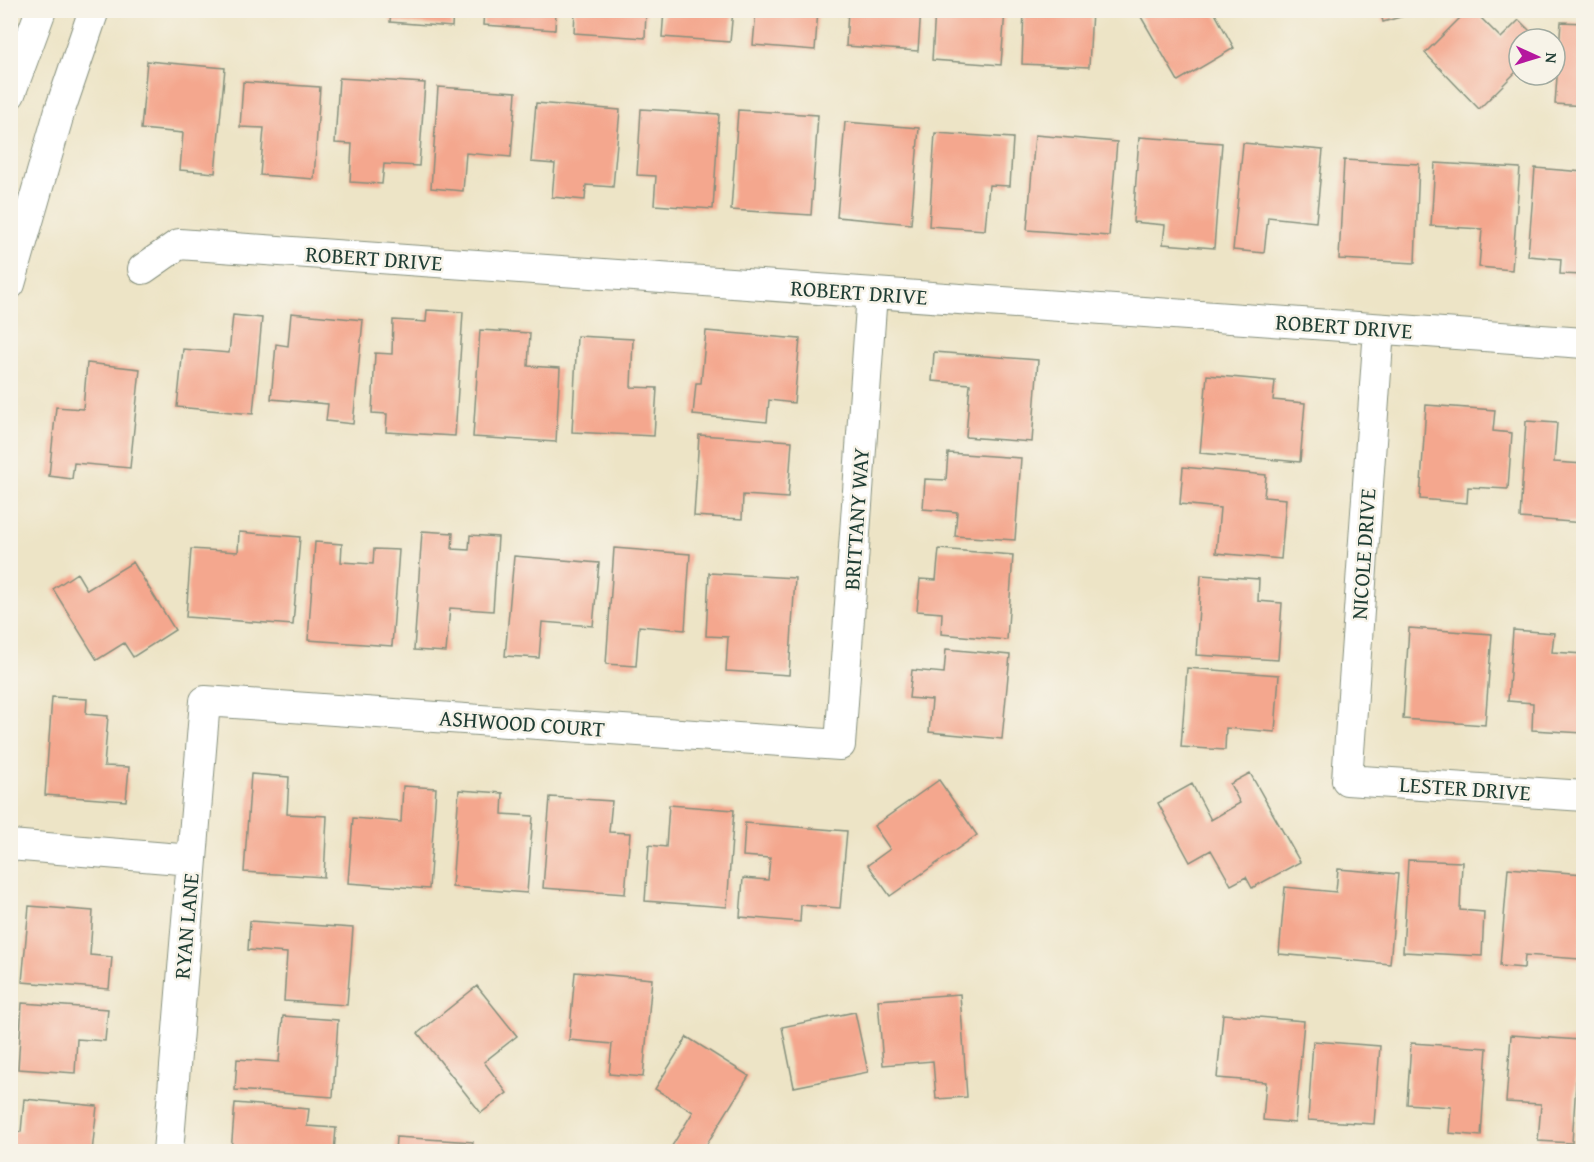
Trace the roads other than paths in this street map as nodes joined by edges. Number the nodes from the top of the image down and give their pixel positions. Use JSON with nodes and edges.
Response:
{"nodes":[{"id":1,"x":41,"y":10,"type":"edge"},
{"id":2,"x":94,"y":10,"type":"edge"},
{"id":3,"x":10,"y":94,"type":"edge"},
{"id":4,"x":18,"y":229,"type":"edge"},
{"id":5,"x":142,"y":269,"type":"dead end"},
{"id":6,"x":10,"y":284,"type":"edge"},
{"id":7,"x":872,"y":293,"type":"junction"},
{"id":8,"x":1379,"y":329,"type":"junction"},
{"id":9,"x":1584,"y":343,"type":"edge"},
{"id":10,"x":205,"y":701,"type":"joint"},
{"id":11,"x":840,"y":745,"type":"joint"},
{"id":12,"x":1347,"y":780,"type":"joint"},
{"id":13,"x":1584,"y":796,"type":"edge"},
{"id":14,"x":10,"y":845,"type":"edge"},
{"id":15,"x":192,"y":860,"type":"junction"},
{"id":16,"x":168,"y":1152,"type":"edge"}],
"edges":[{"from":1,"to":3,"type":"street"},
{"from":2,"to":4,"type":"street"},
{"from":4,"to":6,"type":"street"},
{"from":5,"to":7,"type":"street","name":"ROBERT DRIVE"},
{"from":7,"to":8,"type":"street","name":"ROBERT DRIVE"},
{"from":7,"to":11,"type":"street","name":"BRITTANY WAY"},
{"from":8,"to":9,"type":"street","name":"ROBERT DRIVE"},
{"from":8,"to":12,"type":"street","name":"NICOLE DRIVE"},
{"from":10,"to":11,"type":"street","name":"ASHWOOD COURT"},
{"from":10,"to":15,"type":"street","name":"RYAN LANE"},
{"from":12,"to":13,"type":"street","name":"LESTER DRIVE"},
{"from":14,"to":15,"type":"street"},
{"from":15,"to":16,"type":"street","name":"RYAN LANE"}]}
